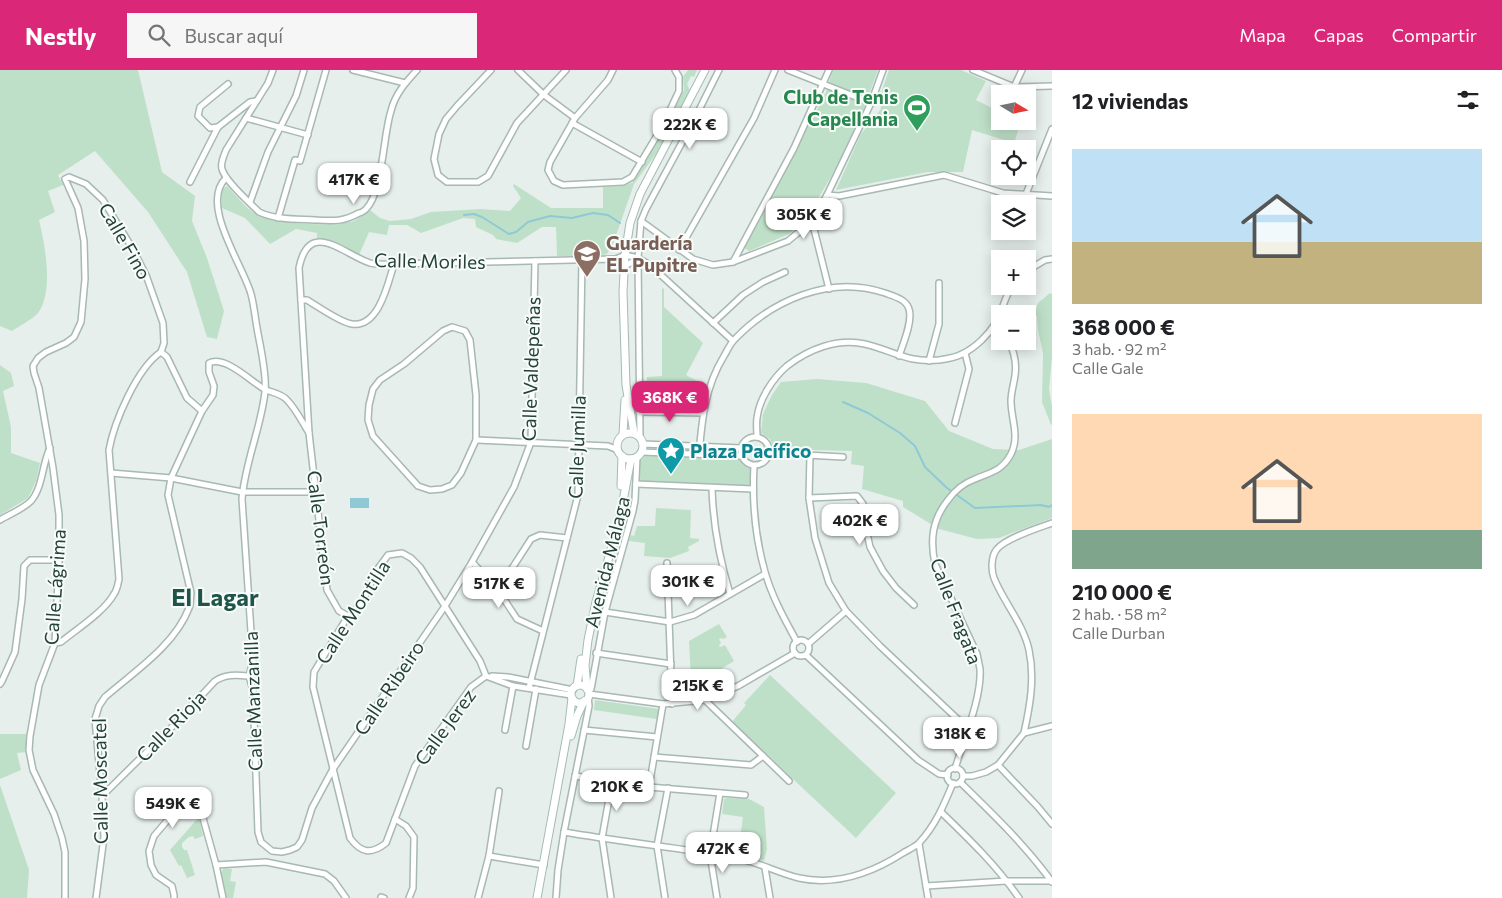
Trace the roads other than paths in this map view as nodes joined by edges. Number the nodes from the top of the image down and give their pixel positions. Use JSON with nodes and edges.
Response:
{"nodes":[{"id":1,"x":273,"y":70,"type":"edge"},
{"id":2,"x":304,"y":70,"type":"edge"},
{"id":3,"x":326,"y":70,"type":"edge"},
{"id":4,"x":355,"y":70,"type":"edge"},
{"id":5,"x":417,"y":70,"type":"edge"},
{"id":6,"x":491,"y":70,"type":"edge"},
{"id":7,"x":518,"y":70,"type":"edge"},
{"id":8,"x":566,"y":70,"type":"edge"},
{"id":9,"x":613,"y":70,"type":"edge"},
{"id":10,"x":675,"y":70,"type":"edge"},
{"id":11,"x":705,"y":70,"type":"edge"},
{"id":12,"x":719,"y":70,"type":"edge"},
{"id":13,"x":775,"y":70,"type":"edge"},
{"id":14,"x":788,"y":70,"type":"edge"},
{"id":15,"x":829,"y":70,"type":"edge"},
{"id":16,"x":883,"y":70,"type":"edge"},
{"id":17,"x":972,"y":70,"type":"edge"},
{"id":18,"x":1022,"y":70,"type":"edge"},
{"id":19,"x":405,"y":83,"type":"junction"},
{"id":20,"x":228,"y":84,"type":"dead end"},
{"id":21,"x":824,"y":84,"type":"junction"},
{"id":22,"x":1007,"y":85,"type":"edge"},
{"id":23,"x":1015,"y":85,"type":"edge"},
{"id":24,"x":1052,"y":86,"type":"edge"},
{"id":25,"x":1036,"y":87,"type":"edge"},
{"id":26,"x":544,"y":95,"type":"junction"},
{"id":27,"x":256,"y":101,"type":"junction"},
{"id":28,"x":871,"y":102,"type":"junction"},
{"id":29,"x":246,"y":118,"type":"junction"},
{"id":30,"x":574,"y":120,"type":"junction"},
{"id":31,"x":218,"y":126,"type":"junction"},
{"id":32,"x":281,"y":128,"type":"junction"},
{"id":33,"x":1052,"y":129,"type":"edge"},
{"id":34,"x":308,"y":135,"type":"junction"},
{"id":35,"x":642,"y":162,"type":"junction"},
{"id":36,"x":226,"y":178,"type":"junction"},
{"id":37,"x":190,"y":182,"type":"dead end"},
{"id":38,"x":1026,"y":194,"type":"junction"},
{"id":39,"x":826,"y":195,"type":"junction"},
{"id":40,"x":1052,"y":196,"type":"edge"},
{"id":41,"x":250,"y":202,"type":"junction"},
{"id":42,"x":278,"y":218,"type":"junction"},
{"id":43,"x":641,"y":221,"type":"junction"},
{"id":44,"x":812,"y":221,"type":"junction"},
{"id":45,"x":679,"y":250,"type":"junction"},
{"id":46,"x":625,"y":254,"type":"junction"},
{"id":47,"x":638,"y":258,"type":"junction"},
{"id":48,"x":616,"y":259,"type":"junction"},
{"id":49,"x":1052,"y":259,"type":"edge"},
{"id":50,"x":582,"y":260,"type":"junction"},
{"id":51,"x":535,"y":261,"type":"junction"},
{"id":52,"x":733,"y":262,"type":"junction"},
{"id":53,"x":394,"y":264,"type":"junction"},
{"id":54,"x":624,"y":265,"type":"junction"},
{"id":55,"x":1036,"y":265,"type":"edge"},
{"id":56,"x":785,"y":272,"type":"dead end"},
{"id":57,"x":939,"y":283,"type":"dead end"},
{"id":58,"x":829,"y":288,"type":"junction"},
{"id":59,"x":301,"y":300,"type":"junction"},
{"id":60,"x":713,"y":323,"type":"junction"},
{"id":61,"x":991,"y":329,"type":"edge"},
{"id":62,"x":733,"y":341,"type":"junction"},
{"id":63,"x":1012,"y":350,"type":"edge"},
{"id":64,"x":161,"y":352,"type":"junction"},
{"id":65,"x":964,"y":353,"type":"junction"},
{"id":66,"x":899,"y":356,"type":"junction"},
{"id":67,"x":929,"y":361,"type":"junction"},
{"id":68,"x":626,"y":385,"type":"junction"},
{"id":69,"x":265,"y":390,"type":"junction"},
{"id":70,"x":202,"y":411,"type":"junction"},
{"id":71,"x":639,"y":412,"type":"junction"},
{"id":72,"x":703,"y":414,"type":"junction"},
{"id":73,"x":955,"y":423,"type":"dead end"},
{"id":74,"x":309,"y":433,"type":"junction"},
{"id":75,"x":623,"y":434,"type":"junction"},
{"id":76,"x":637,"y":435,"type":"junction"},
{"id":77,"x":757,"y":437,"type":"junction"},
{"id":78,"x":476,"y":440,"type":"junction"},
{"id":79,"x":531,"y":442,"type":"junction"},
{"id":80,"x":578,"y":444,"type":"junction"},
{"id":81,"x":700,"y":446,"type":"junction"},
{"id":82,"x":50,"y":448,"type":"junction"},
{"id":83,"x":741,"y":448,"type":"junction"},
{"id":84,"x":619,"y":450,"type":"junction"},
{"id":85,"x":638,"y":453,"type":"junction"},
{"id":86,"x":770,"y":453,"type":"junction"},
{"id":87,"x":699,"y":454,"type":"junction"},
{"id":88,"x":810,"y":455,"type":"junction"},
{"id":89,"x":741,"y":456,"type":"junction"},
{"id":90,"x":843,"y":457,"type":"dead end"},
{"id":91,"x":754,"y":466,"type":"junction"},
{"id":92,"x":111,"y":473,"type":"junction"},
{"id":93,"x":171,"y":478,"type":"junction"},
{"id":94,"x":636,"y":484,"type":"junction"},
{"id":95,"x":712,"y":488,"type":"junction"},
{"id":96,"x":752,"y":489,"type":"junction"},
{"id":97,"x":242,"y":492,"type":"junction"},
{"id":98,"x":316,"y":492,"type":"junction"},
{"id":99,"x":809,"y":498,"type":"junction"},
{"id":100,"x":0,"y":520,"type":"edge"},
{"id":101,"x":1052,"y":523,"type":"edge"},
{"id":102,"x":567,"y":538,"type":"junction"},
{"id":103,"x":59,"y":560,"type":"junction"},
{"id":104,"x":472,"y":562,"type":"junction"},
{"id":105,"x":667,"y":563,"type":"dead end"},
{"id":106,"x":765,"y":574,"type":"junction"},
{"id":107,"x":498,"y":590,"type":"junction"},
{"id":108,"x":730,"y":594,"type":"junction"},
{"id":109,"x":914,"y":605,"type":"dead end"},
{"id":110,"x":445,"y":606,"type":"junction"},
{"id":111,"x":846,"y":611,"type":"junction"},
{"id":112,"x":605,"y":612,"type":"junction"},
{"id":113,"x":348,"y":616,"type":"junction"},
{"id":114,"x":670,"y":622,"type":"junction"},
{"id":115,"x":543,"y":631,"type":"junction"},
{"id":116,"x":797,"y":642,"type":"junction"},
{"id":117,"x":55,"y":643,"type":"junction"},
{"id":118,"x":808,"y":644,"type":"junction"},
{"id":119,"x":596,"y":653,"type":"junction"},
{"id":120,"x":795,"y":653,"type":"junction"},
{"id":121,"x":806,"y":654,"type":"junction"},
{"id":122,"x":583,"y":662,"type":"junction"},
{"id":123,"x":671,"y":664,"type":"junction"},
{"id":124,"x":249,"y":676,"type":"junction"},
{"id":125,"x":486,"y":676,"type":"junction"},
{"id":126,"x":531,"y":681,"type":"junction"},
{"id":127,"x":0,"y":684,"type":"edge"},
{"id":128,"x":513,"y":686,"type":"junction"},
{"id":129,"x":530,"y":688,"type":"junction"},
{"id":130,"x":536,"y":689,"type":"junction"},
{"id":131,"x":573,"y":692,"type":"junction"},
{"id":132,"x":587,"y":695,"type":"junction"},
{"id":133,"x":705,"y":700,"type":"junction"},
{"id":134,"x":663,"y":704,"type":"junction"},
{"id":135,"x":672,"y":704,"type":"junction"},
{"id":136,"x":1052,"y":726,"type":"edge"},
{"id":137,"x":967,"y":728,"type":"junction"},
{"id":138,"x":505,"y":730,"type":"dead end"},
{"id":139,"x":584,"y":730,"type":"junction"},
{"id":140,"x":1024,"y":733,"type":"junction"},
{"id":141,"x":658,"y":738,"type":"junction"},
{"id":142,"x":526,"y":746,"type":"dead end"},
{"id":143,"x":763,"y":756,"type":"junction"},
{"id":144,"x":654,"y":757,"type":"junction"},
{"id":145,"x":998,"y":765,"type":"junction"},
{"id":146,"x":333,"y":769,"type":"junction"},
{"id":147,"x":955,"y":769,"type":"junction"},
{"id":148,"x":948,"y":775,"type":"junction"},
{"id":149,"x":575,"y":776,"type":"junction"},
{"id":150,"x":962,"y":779,"type":"junction"},
{"id":151,"x":789,"y":781,"type":"dead end"},
{"id":152,"x":612,"y":782,"type":"junction"},
{"id":153,"x":952,"y":783,"type":"junction"},
{"id":154,"x":649,"y":786,"type":"junction"},
{"id":155,"x":668,"y":788,"type":"junction"},
{"id":156,"x":499,"y":792,"type":"dead end"},
{"id":157,"x":720,"y":793,"type":"junction"},
{"id":158,"x":102,"y":796,"type":"junction"},
{"id":159,"x":745,"y":796,"type":"dead end"},
{"id":160,"x":941,"y":812,"type":"junction"},
{"id":161,"x":395,"y":819,"type":"junction"},
{"id":162,"x":1052,"y":824,"type":"edge"},
{"id":163,"x":564,"y":832,"type":"junction"},
{"id":164,"x":602,"y":838,"type":"junction"},
{"id":165,"x":918,"y":844,"type":"junction"},
{"id":166,"x":657,"y":846,"type":"junction"},
{"id":167,"x":710,"y":854,"type":"junction"},
{"id":168,"x":489,"y":856,"type":"junction"},
{"id":169,"x":216,"y":865,"type":"junction"},
{"id":170,"x":544,"y":865,"type":"junction"},
{"id":171,"x":765,"y":868,"type":"junction"},
{"id":172,"x":1006,"y":880,"type":"junction"},
{"id":173,"x":1052,"y":881,"type":"edge"},
{"id":174,"x":926,"y":886,"type":"junction"},
{"id":175,"x":65,"y":898,"type":"edge"},
{"id":176,"x":96,"y":898,"type":"edge"},
{"id":177,"x":174,"y":898,"type":"edge"},
{"id":178,"x":222,"y":898,"type":"edge"},
{"id":179,"x":346,"y":898,"type":"edge"},
{"id":180,"x":409,"y":898,"type":"edge"},
{"id":181,"x":478,"y":898,"type":"edge"},
{"id":182,"x":539,"y":898,"type":"edge"},
{"id":183,"x":556,"y":898,"type":"edge"},
{"id":184,"x":612,"y":898,"type":"edge"},
{"id":185,"x":665,"y":898,"type":"edge"},
{"id":186,"x":717,"y":898,"type":"edge"},
{"id":187,"x":770,"y":898,"type":"edge"},
{"id":188,"x":928,"y":898,"type":"edge"},
{"id":189,"x":1018,"y":898,"type":"edge"}],
"edges":[{"from":1,"to":27,"type":"street"},
{"from":2,"to":32,"type":"street"},
{"from":3,"to":34,"type":"street"},
{"from":4,"to":19,"type":"street"},
{"from":5,"to":19,"type":"street"},
{"from":6,"to":26,"type":"street"},
{"from":7,"to":26,"type":"street"},
{"from":8,"to":26,"type":"street"},
{"from":9,"to":30,"type":"street"},
{"from":10,"to":35,"type":"street"},
{"from":11,"to":46,"type":"street"},
{"from":12,"to":43,"type":"street"},
{"from":13,"to":45,"type":"street"},
{"from":14,"to":21,"type":"street"},
{"from":15,"to":21,"type":"street"},
{"from":16,"to":28,"type":"street"},
{"from":17,"to":22,"type":"street"},
{"from":18,"to":23,"type":"street"},
{"from":19,"to":42,"type":"street"},
{"from":20,"to":31,"type":"street"},
{"from":21,"to":28,"type":"street"},
{"from":21,"to":52,"type":"street"},
{"from":24,"to":25,"type":"street"},
{"from":26,"to":30,"type":"street"},
{"from":27,"to":29,"type":"street"},
{"from":27,"to":31,"type":"street"},
{"from":28,"to":39,"type":"street"},
{"from":29,"to":32,"type":"street"},
{"from":29,"to":36,"type":"street"},
{"from":30,"to":35,"type":"street"},
{"from":30,"to":35,"type":"street"},
{"from":31,"to":37,"type":"street"},
{"from":32,"to":34,"type":"street"},
{"from":32,"to":41,"type":"street"},
{"from":33,"to":38,"type":"street"},
{"from":34,"to":42,"type":"street"},
{"from":36,"to":41,"type":"street"},
{"from":36,"to":69,"type":"street","name":"Calle Manzanilla"},
{"from":38,"to":39,"type":"street"},
{"from":38,"to":40,"type":"street"},
{"from":39,"to":44,"type":"street"},
{"from":41,"to":42,"type":"street"},
{"from":43,"to":45,"type":"street"},
{"from":43,"to":47,"type":"street"},
{"from":44,"to":52,"type":"street"},
{"from":44,"to":58,"type":"street"},
{"from":45,"to":52,"type":"street"},
{"from":46,"to":47,"type":"street"},
{"from":46,"to":48,"type":"street"},
{"from":46,"to":54,"type":"street"},
{"from":47,"to":54,"type":"street"},
{"from":47,"to":60,"type":"street"},
{"from":47,"to":71,"type":"street"},
{"from":48,"to":50,"type":"street","name":"Calle Moriles"},
{"from":48,"to":54,"type":"street","name":"Calle Moriles"},
{"from":49,"to":55,"type":"street"},
{"from":50,"to":51,"type":"street","name":"Calle Moriles"},
{"from":50,"to":80,"type":"street","name":"Calle Jumilla"},
{"from":51,"to":53,"type":"street","name":"Calle Moriles"},
{"from":51,"to":79,"type":"street","name":"Calle Valdepeñas"},
{"from":53,"to":59,"type":"street"},
{"from":53,"to":59,"type":"street","name":"Calle Moriles"},
{"from":54,"to":68,"type":"street"},
{"from":56,"to":60,"type":"street"},
{"from":57,"to":67,"type":"street"},
{"from":58,"to":62,"type":"street"},
{"from":58,"to":66,"type":"street"},
{"from":59,"to":74,"type":"street","name":"Calle Moriles"},
{"from":60,"to":62,"type":"street"},
{"from":61,"to":65,"type":"street"},
{"from":62,"to":72,"type":"street"},
{"from":63,"to":137,"type":"street","name":"Calle Fragata"},
{"from":64,"to":70,"type":"street"},
{"from":64,"to":82,"type":"street","name":"Calle Fino"},
{"from":64,"to":92,"type":"street"},
{"from":65,"to":67,"type":"street"},
{"from":65,"to":73,"type":"street"},
{"from":66,"to":67,"type":"street"},
{"from":66,"to":77,"type":"street"},
{"from":68,"to":75,"type":"street"},
{"from":68,"to":76,"type":"street"},
{"from":69,"to":70,"type":"street","name":"Calle Moscatel"},
{"from":69,"to":74,"type":"street"},
{"from":69,"to":97,"type":"street","name":"Calle Manzanilla"},
{"from":70,"to":93,"type":"street","name":"Calle Moscatel"},
{"from":71,"to":72,"type":"street"},
{"from":71,"to":76,"type":"street"},
{"from":72,"to":81,"type":"street"},
{"from":74,"to":98,"type":"street","name":"Calle Torreón"},
{"from":75,"to":76,"type":"street"},
{"from":75,"to":84,"type":"street"},
{"from":76,"to":85,"type":"street"},
{"from":77,"to":83,"type":"street"},
{"from":77,"to":86,"type":"street"},
{"from":78,"to":78,"type":"street"},
{"from":78,"to":79,"type":"street"},
{"from":79,"to":80,"type":"street"},
{"from":79,"to":104,"type":"street","name":"Calle Valdepeñas"},
{"from":80,"to":84,"type":"street"},
{"from":80,"to":102,"type":"street","name":"Calle Jumilla"},
{"from":81,"to":83,"type":"street"},
{"from":81,"to":85,"type":"street"},
{"from":81,"to":87,"type":"street"},
{"from":82,"to":100,"type":"street"},
{"from":82,"to":103,"type":"street","name":"Calle Lágrima"},
{"from":83,"to":89,"type":"street"},
{"from":84,"to":85,"type":"street"},
{"from":84,"to":122,"type":"street","name":"Avenida Málaga"},
{"from":85,"to":87,"type":"street"},
{"from":85,"to":94,"type":"street"},
{"from":85,"to":122,"type":"street","name":"Avenida Málaga"},
{"from":86,"to":88,"type":"street"},
{"from":86,"to":91,"type":"street"},
{"from":87,"to":89,"type":"street"},
{"from":88,"to":90,"type":"street"},
{"from":88,"to":99,"type":"street"},
{"from":89,"to":91,"type":"street"},
{"from":91,"to":96,"type":"street"},
{"from":92,"to":93,"type":"street"},
{"from":92,"to":117,"type":"street"},
{"from":93,"to":97,"type":"street"},
{"from":93,"to":158,"type":"street","name":"Calle Moscatel"},
{"from":94,"to":95,"type":"street"},
{"from":94,"to":112,"type":"street"},
{"from":95,"to":96,"type":"street"},
{"from":95,"to":108,"type":"street"},
{"from":96,"to":106,"type":"street"},
{"from":97,"to":98,"type":"street"},
{"from":97,"to":124,"type":"street","name":"Calle Manzanilla"},
{"from":98,"to":113,"type":"street","name":"Calle Torreón"},
{"from":99,"to":109,"type":"street"},
{"from":99,"to":111,"type":"street"},
{"from":101,"to":140,"type":"street"},
{"from":102,"to":107,"type":"street"},
{"from":102,"to":115,"type":"street","name":"Calle Jumilla"},
{"from":103,"to":117,"type":"street","name":"Calle Lágrima"},
{"from":103,"to":127,"type":"street"},
{"from":104,"to":107,"type":"street"},
{"from":104,"to":110,"type":"street","name":"Calle Valdepeñas"},
{"from":105,"to":114,"type":"street"},
{"from":106,"to":108,"type":"street"},
{"from":106,"to":116,"type":"street"},
{"from":107,"to":115,"type":"street"},
{"from":108,"to":114,"type":"street"},
{"from":110,"to":113,"type":"street","name":"Calle Montilla"},
{"from":110,"to":125,"type":"street","name":"Calle Montilla"},
{"from":110,"to":146,"type":"street","name":"Calle Ribeiro"},
{"from":111,"to":118,"type":"street"},
{"from":111,"to":137,"type":"street"},
{"from":112,"to":114,"type":"street"},
{"from":112,"to":119,"type":"street"},
{"from":113,"to":146,"type":"street","name":"Calle Montilla"},
{"from":114,"to":123,"type":"street"},
{"from":115,"to":126,"type":"street","name":"Calle Jumilla"},
{"from":116,"to":118,"type":"street"},
{"from":116,"to":120,"type":"street"},
{"from":117,"to":175,"type":"street","name":"Calle Lágrima"},
{"from":118,"to":121,"type":"street"},
{"from":119,"to":123,"type":"street"},
{"from":119,"to":132,"type":"street"},
{"from":120,"to":121,"type":"street"},
{"from":120,"to":133,"type":"street"},
{"from":121,"to":148,"type":"street"},
{"from":122,"to":131,"type":"street"},
{"from":122,"to":132,"type":"street"},
{"from":123,"to":135,"type":"street"},
{"from":124,"to":146,"type":"street","name":"Calle Manzanilla"},
{"from":124,"to":158,"type":"street","name":"Calle Rioja"},
{"from":125,"to":126,"type":"street"},
{"from":125,"to":128,"type":"street"},
{"from":125,"to":161,"type":"street","name":"Calle Jerez"},
{"from":126,"to":129,"type":"street","name":"Calle Jumilla"},
{"from":126,"to":131,"type":"street"},
{"from":128,"to":129,"type":"street"},
{"from":128,"to":138,"type":"street"},
{"from":129,"to":130,"type":"street"},
{"from":130,"to":131,"type":"street"},
{"from":130,"to":142,"type":"street"},
{"from":131,"to":132,"type":"street"},
{"from":131,"to":132,"type":"street"},
{"from":131,"to":170,"type":"street"},
{"from":132,"to":134,"type":"street"},
{"from":132,"to":139,"type":"street"},
{"from":132,"to":182,"type":"street"},
{"from":133,"to":135,"type":"street"},
{"from":133,"to":143,"type":"street"},
{"from":134,"to":135,"type":"street"},
{"from":134,"to":141,"type":"street"},
{"from":136,"to":140,"type":"street"},
{"from":137,"to":147,"type":"street","name":"Calle Fragata"},
{"from":139,"to":141,"type":"street"},
{"from":139,"to":149,"type":"street"},
{"from":140,"to":145,"type":"street"},
{"from":141,"to":144,"type":"street"},
{"from":143,"to":144,"type":"street"},
{"from":143,"to":151,"type":"street"},
{"from":144,"to":154,"type":"street"},
{"from":145,"to":150,"type":"street"},
{"from":145,"to":162,"type":"street"},
{"from":146,"to":161,"type":"street","name":"Calle Jerez"},
{"from":147,"to":148,"type":"street"},
{"from":147,"to":150,"type":"street"},
{"from":148,"to":153,"type":"street"},
{"from":149,"to":152,"type":"street"},
{"from":149,"to":163,"type":"street"},
{"from":150,"to":153,"type":"street"},
{"from":150,"to":173,"type":"street"},
{"from":152,"to":154,"type":"street"},
{"from":152,"to":164,"type":"street"},
{"from":153,"to":160,"type":"street"},
{"from":154,"to":155,"type":"street"},
{"from":155,"to":157,"type":"street"},
{"from":155,"to":166,"type":"street"},
{"from":156,"to":168,"type":"street"},
{"from":157,"to":159,"type":"street"},
{"from":157,"to":167,"type":"street"},
{"from":158,"to":176,"type":"street","name":"Calle Moscatel"},
{"from":160,"to":165,"type":"street"},
{"from":160,"to":172,"type":"street"},
{"from":161,"to":180,"type":"street"},
{"from":163,"to":164,"type":"street"},
{"from":163,"to":183,"type":"street"},
{"from":164,"to":166,"type":"street"},
{"from":164,"to":184,"type":"street"},
{"from":165,"to":171,"type":"street"},
{"from":165,"to":174,"type":"street"},
{"from":166,"to":167,"type":"street"},
{"from":166,"to":185,"type":"street"},
{"from":167,"to":171,"type":"street"},
{"from":167,"to":186,"type":"street"},
{"from":168,"to":170,"type":"street"},
{"from":168,"to":181,"type":"street"},
{"from":169,"to":177,"type":"street"},
{"from":169,"to":178,"type":"street"},
{"from":169,"to":179,"type":"street"},
{"from":170,"to":182,"type":"street"},
{"from":171,"to":187,"type":"street"},
{"from":172,"to":173,"type":"street"},
{"from":172,"to":174,"type":"street"},
{"from":172,"to":189,"type":"street"},
{"from":174,"to":188,"type":"street"}]}
